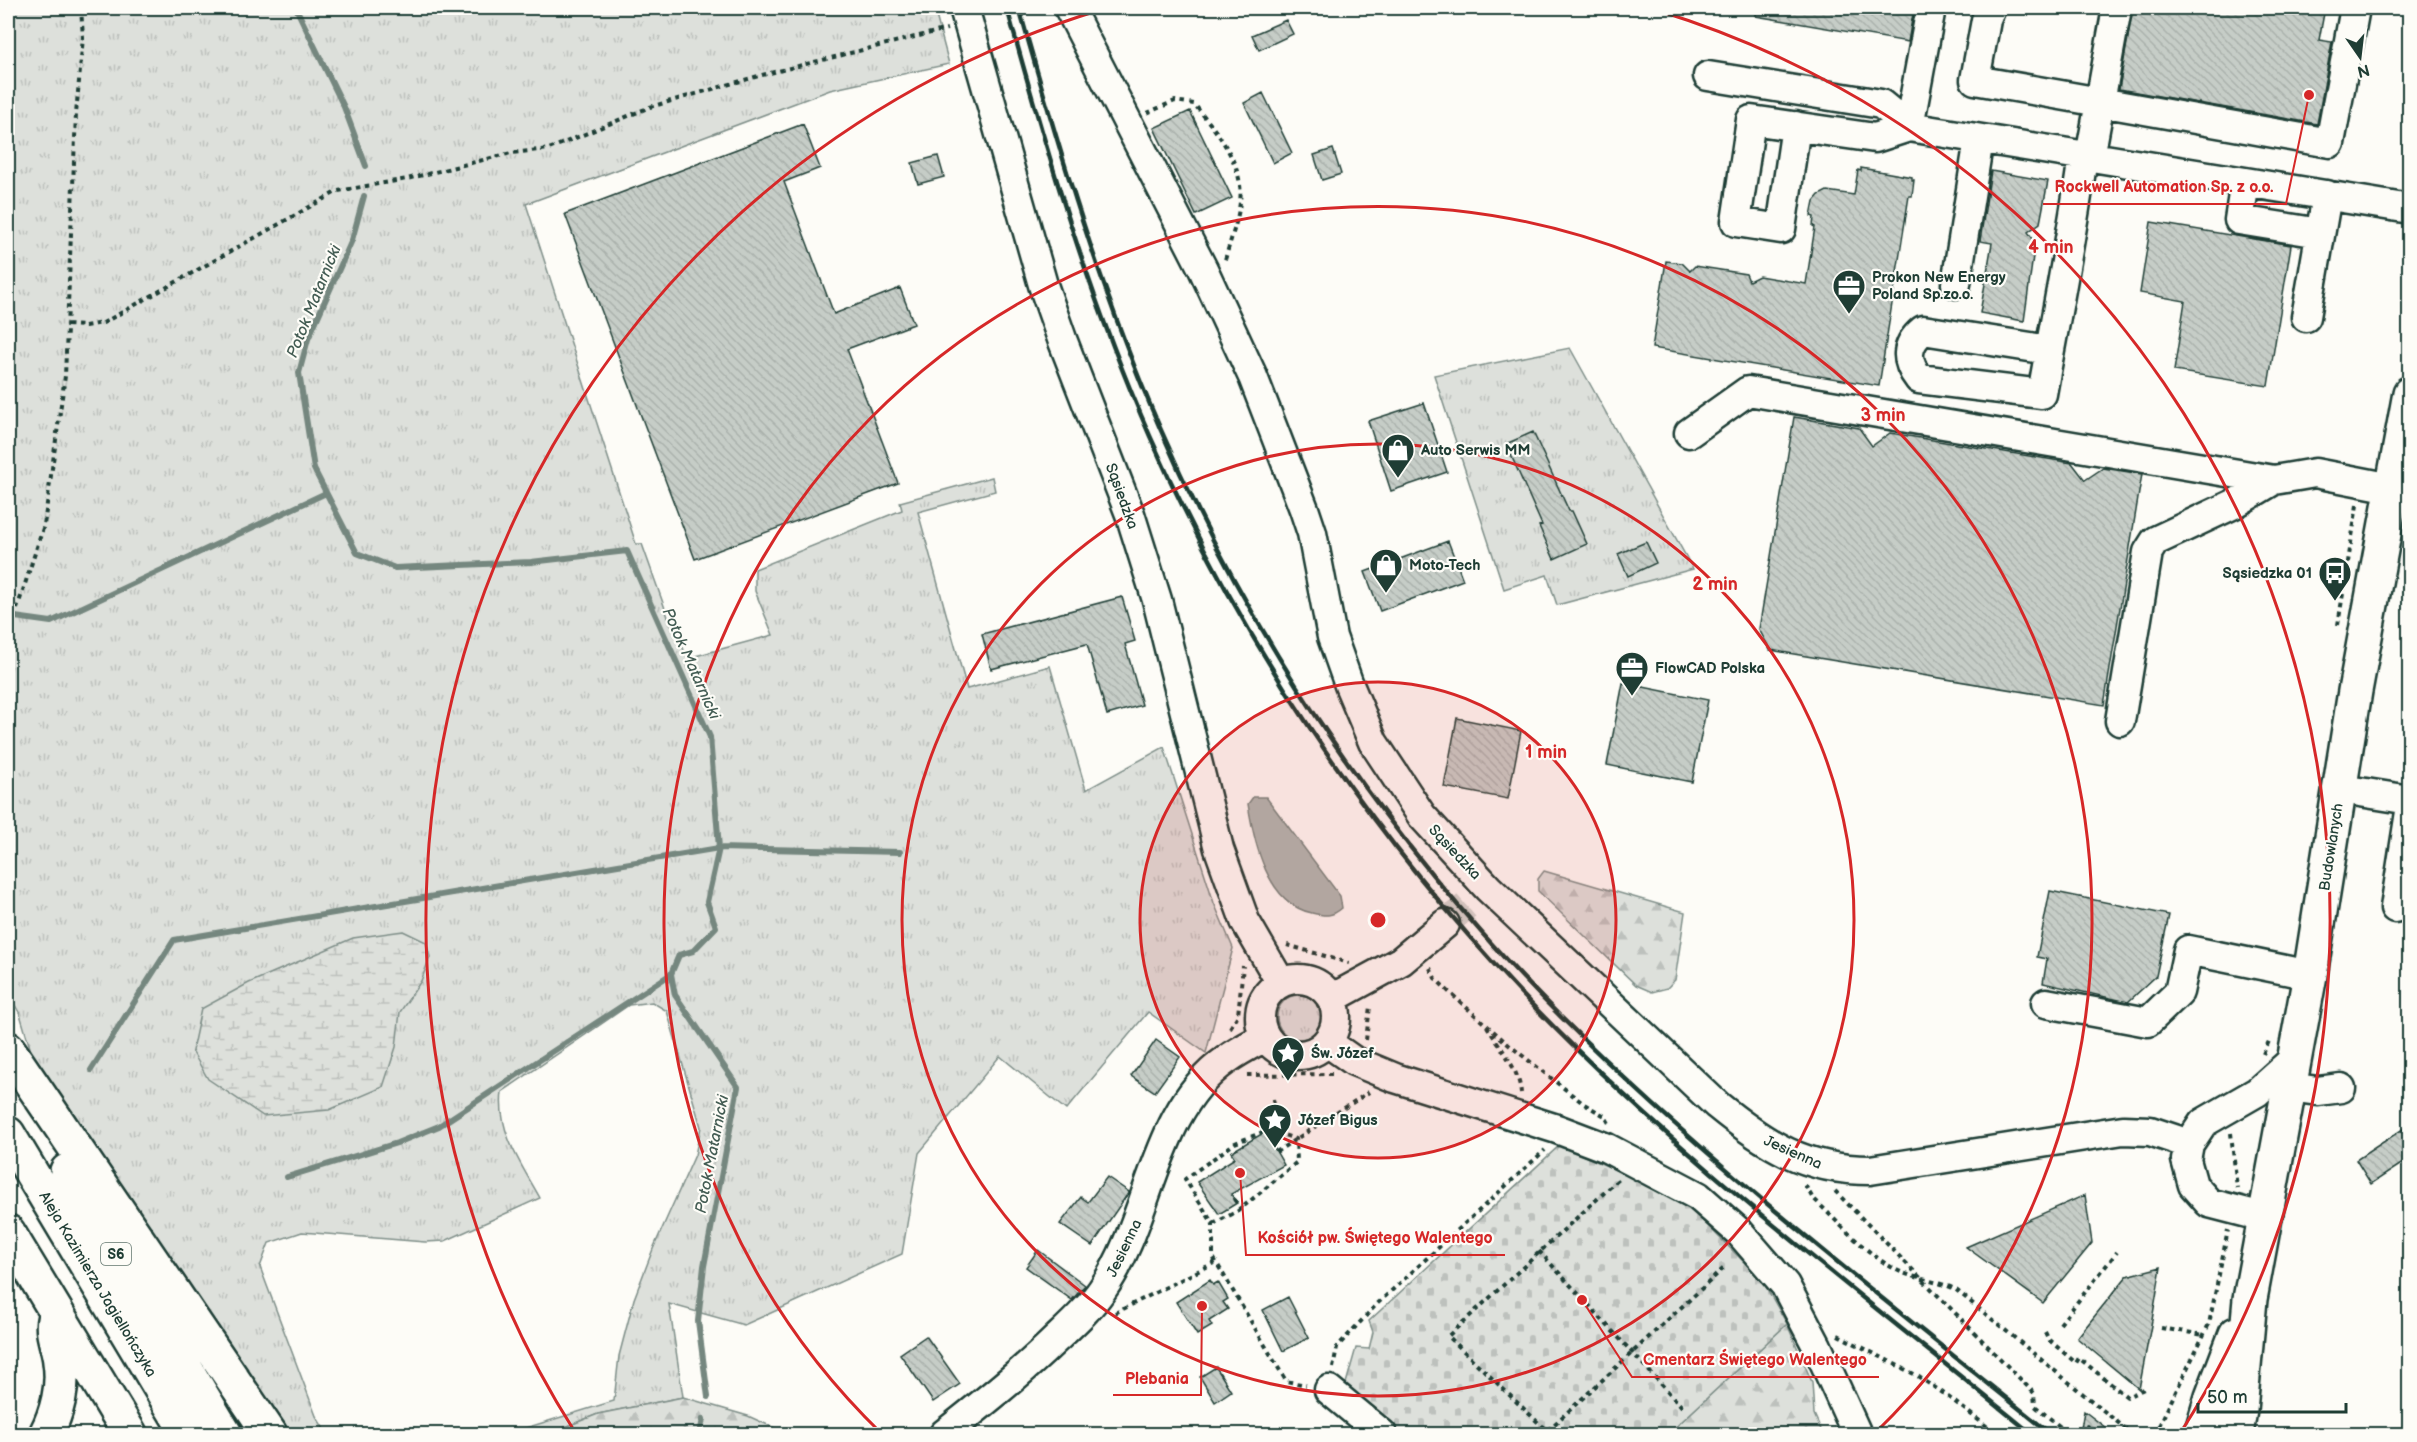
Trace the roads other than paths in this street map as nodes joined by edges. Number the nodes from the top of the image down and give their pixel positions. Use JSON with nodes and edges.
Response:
{"nodes":[{"id":1,"x":1069,"y":8,"type":"edge"},
{"id":2,"x":1931,"y":8,"type":"edge"},
{"id":3,"x":1991,"y":8,"type":"edge"},
{"id":4,"x":2117,"y":8,"type":"edge"},
{"id":5,"x":2355,"y":8,"type":"edge"},
{"id":6,"x":966,"y":15,"type":"edge"},
{"id":7,"x":1708,"y":76,"type":"dead end"},
{"id":8,"x":2100,"y":102,"type":"junction"},
{"id":9,"x":1796,"y":126,"type":"dead end"},
{"id":10,"x":1909,"y":128,"type":"junction"},
{"id":11,"x":1979,"y":139,"type":"junction"},
{"id":12,"x":2087,"y":157,"type":"junction"},
{"id":13,"x":2245,"y":182,"type":"junction"},
{"id":14,"x":2326,"y":195,"type":"junction"},
{"id":15,"x":2409,"y":209,"type":"edge"},
{"id":16,"x":2320,"y":233,"type":"junction"},
{"id":17,"x":1956,"y":284,"type":"dead end"},
{"id":18,"x":2306,"y":317,"type":"dead end"},
{"id":19,"x":2049,"y":350,"type":"dead end"},
{"id":20,"x":2409,"y":393,"type":"edge"},
{"id":21,"x":1689,"y":433,"type":"dead end"},
{"id":22,"x":2274,"y":480,"type":"junction"},
{"id":23,"x":2392,"y":488,"type":"junction"},
{"id":24,"x":2120,"y":721,"type":"dead end"},
{"id":25,"x":2341,"y":789,"type":"junction"},
{"id":26,"x":2409,"y":800,"type":"edge"},
{"id":27,"x":2409,"y":812,"type":"edge"},
{"id":28,"x":1479,"y":895,"type":"joint"},
{"id":29,"x":2395,"y":908,"type":"dead end"},
{"id":30,"x":1445,"y":924,"type":"tunnel mouth"},
{"id":31,"x":2310,"y":975,"type":"junction"},
{"id":32,"x":1281,"y":983,"type":"junction"},
{"id":33,"x":1331,"y":999,"type":"junction"},
{"id":34,"x":2046,"y":1003,"type":"dead end"},
{"id":35,"x":1265,"y":1037,"type":"junction"},
{"id":36,"x":1327,"y":1042,"type":"junction"},
{"id":37,"x":8,"y":1049,"type":"edge"},
{"id":38,"x":8,"y":1072,"type":"edge"},
{"id":39,"x":2292,"y":1072,"type":"junction"},
{"id":40,"x":2341,"y":1088,"type":"dead end"},
{"id":41,"x":8,"y":1134,"type":"edge"},
{"id":42,"x":2189,"y":1143,"type":"junction"},
{"id":43,"x":2266,"y":1218,"type":"junction"},
{"id":44,"x":8,"y":1232,"type":"edge"},
{"id":45,"x":2250,"y":1299,"type":"junction"},
{"id":46,"x":57,"y":1313,"type":"junction"},
{"id":47,"x":1329,"y":1390,"type":"road end"},
{"id":48,"x":46,"y":1434,"type":"edge"},
{"id":49,"x":130,"y":1434,"type":"edge"},
{"id":50,"x":188,"y":1434,"type":"edge"},
{"id":51,"x":225,"y":1434,"type":"edge"},
{"id":52,"x":270,"y":1434,"type":"edge"},
{"id":53,"x":944,"y":1434,"type":"edge"},
{"id":54,"x":1382,"y":1434,"type":"edge"},
{"id":55,"x":1857,"y":1434,"type":"edge"},
{"id":56,"x":2201,"y":1434,"type":"edge"},
{"id":57,"x":2236,"y":1434,"type":"edge"}],
"edges":[{"from":1,"to":28,"type":"street","name":"Sąsiedzka"},
{"from":2,"to":10,"type":"street"},
{"from":3,"to":8,"type":"street"},
{"from":4,"to":8,"type":"street"},
{"from":5,"to":8,"type":"street"},
{"from":6,"to":32,"type":"street","name":"Sąsiedzka"},
{"from":7,"to":10,"type":"street"},
{"from":8,"to":12,"type":"street"},
{"from":9,"to":10,"type":"street"},
{"from":10,"to":11,"type":"street"},
{"from":11,"to":12,"type":"street"},
{"from":11,"to":17,"type":"street"},
{"from":12,"to":13,"type":"street"},
{"from":12,"to":19,"type":"street"},
{"from":13,"to":14,"type":"street"},
{"from":13,"to":16,"type":"street"},
{"from":14,"to":15,"type":"street"},
{"from":14,"to":16,"type":"street"},
{"from":16,"to":18,"type":"street"},
{"from":20,"to":23,"type":"main road","name":"Budowlanych"},
{"from":21,"to":22,"type":"street"},
{"from":22,"to":23,"type":"street"},
{"from":22,"to":24,"type":"street"},
{"from":23,"to":25,"type":"main road","name":"Budowlanych"},
{"from":25,"to":26,"type":"street"},
{"from":25,"to":31,"type":"main road","name":"Budowlanych"},
{"from":27,"to":29,"type":"street"},
{"from":28,"to":42,"type":"street","name":"Jesienna"},
{"from":30,"to":33,"type":"street"},
{"from":31,"to":34,"type":"street"},
{"from":31,"to":39,"type":"main road","name":"Budowlanych"},
{"from":32,"to":33,"type":"street"},
{"from":32,"to":35,"type":"street"},
{"from":33,"to":36,"type":"street"},
{"from":35,"to":36,"type":"street"},
{"from":35,"to":53,"type":"street","name":"Jesienna"},
{"from":36,"to":55,"type":"street"},
{"from":37,"to":52,"type":"main road"},
{"from":38,"to":51,"type":"main road","name":"Aleja Kazimierza Jagiellończyka","number":"S6"},
{"from":39,"to":40,"type":"street"},
{"from":39,"to":42,"type":"street"},
{"from":39,"to":43,"type":"main road","name":"Budowlanych"},
{"from":41,"to":50,"type":"main road","name":"Aleja Kazimierza Jagiellończyka","number":"S6"},
{"from":42,"to":43,"type":"street"},
{"from":43,"to":45,"type":"main road","name":"Budowlanych"},
{"from":44,"to":46,"type":"main road"},
{"from":45,"to":56,"type":"main road","name":"Budowlanych"},
{"from":45,"to":57,"type":"main road","name":"Budowlanych"},
{"from":46,"to":48,"type":"main road"},
{"from":46,"to":49,"type":"main road"},
{"from":47,"to":54,"type":"street"}]}
